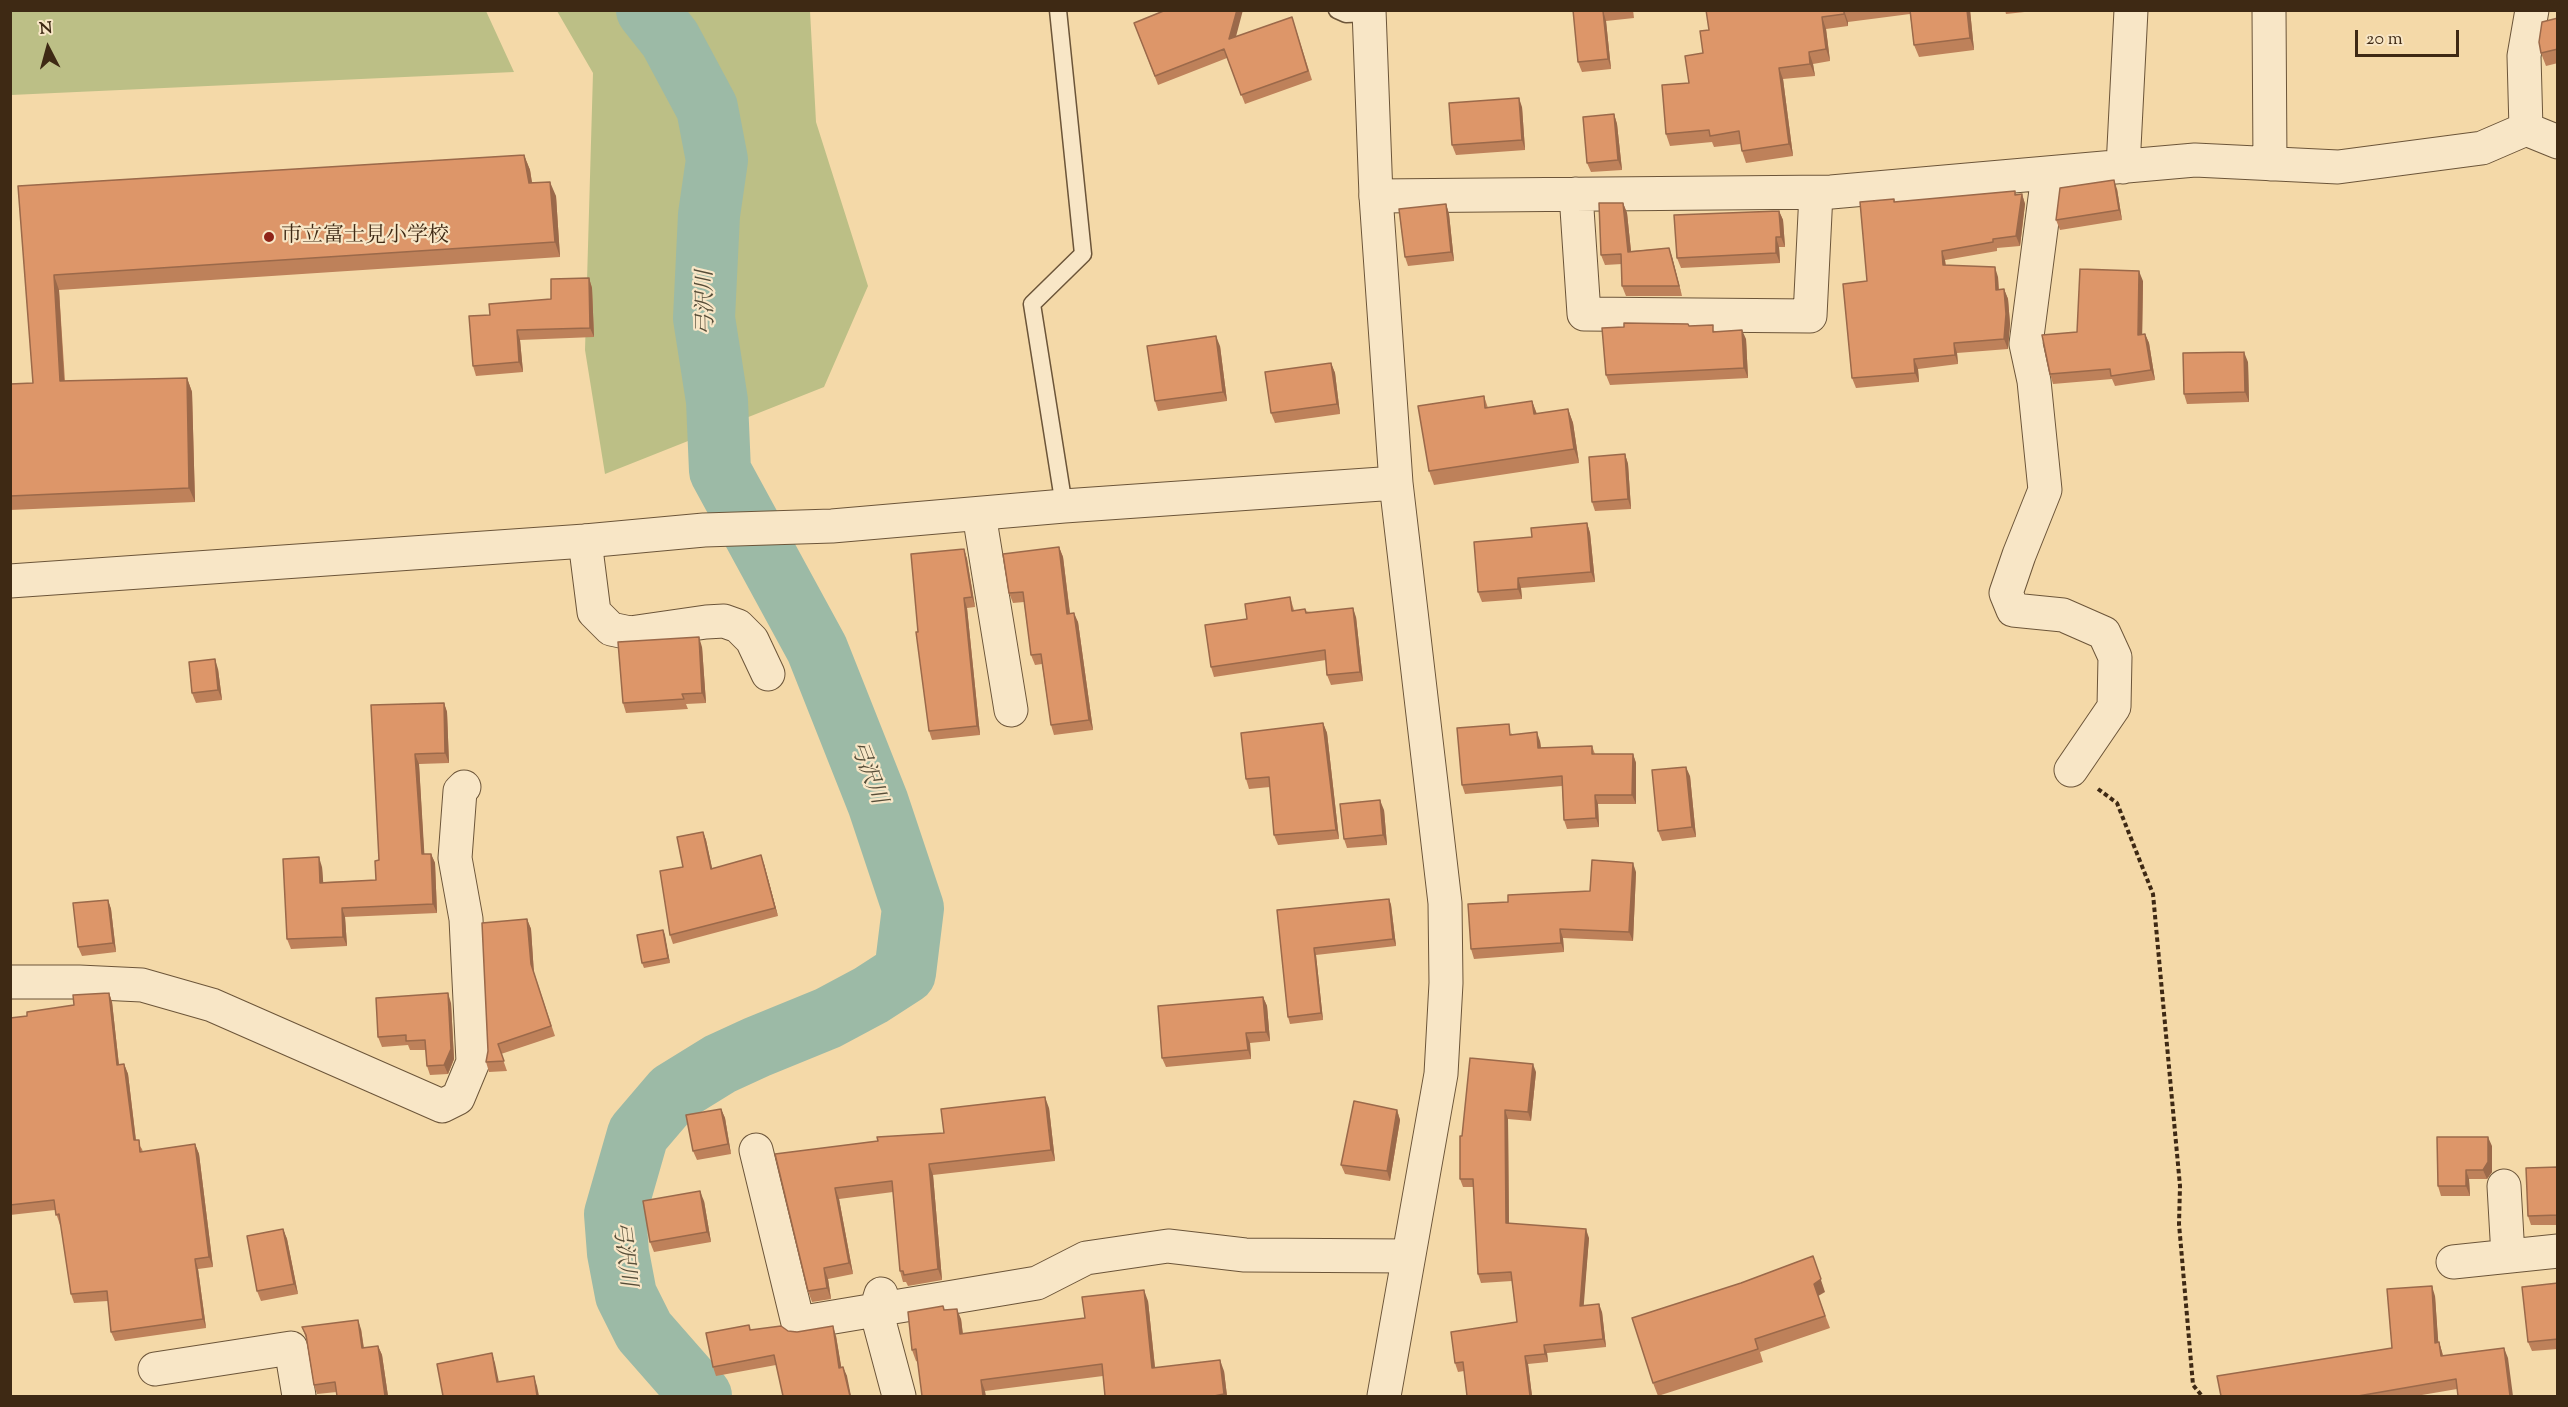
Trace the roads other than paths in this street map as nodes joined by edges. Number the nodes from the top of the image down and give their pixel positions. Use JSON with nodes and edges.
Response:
{"nodes":[{"id":1,"x":1058,"y":10,"type":"edge"},
{"id":2,"x":1337,"y":10,"type":"edge"},
{"id":3,"x":2131,"y":10,"type":"edge"},
{"id":4,"x":2269,"y":10,"type":"edge"},
{"id":5,"x":2532,"y":10,"type":"edge"},
{"id":6,"x":1369,"y":12,"type":"edge"},
{"id":7,"x":2526,"y":129,"type":"junction"},
{"id":8,"x":2558,"y":142,"type":"edge"},
{"id":9,"x":2270,"y":164,"type":"junction"},
{"id":10,"x":2123,"y":167,"type":"junction"},
{"id":11,"x":2048,"y":175,"type":"junction"},
{"id":12,"x":1816,"y":193,"type":"junction"},
{"id":13,"x":1576,"y":194,"type":"junction"},
{"id":14,"x":1376,"y":196,"type":"junction"},
{"id":15,"x":1396,"y":483,"type":"junction"},
{"id":16,"x":1064,"y":506,"type":"junction"},
{"id":17,"x":979,"y":514,"type":"junction"},
{"id":18,"x":585,"y":541,"type":"junction"},
{"id":19,"x":10,"y":581,"type":"edge"},
{"id":20,"x":768,"y":674,"type":"dead end"},
{"id":21,"x":1011,"y":710,"type":"dead end"},
{"id":22,"x":2071,"y":770,"type":"road end"},
{"id":23,"x":464,"y":787,"type":"dead end"},
{"id":24,"x":10,"y":982,"type":"edge"},
{"id":25,"x":756,"y":1150,"type":"dead end"},
{"id":26,"x":2504,"y":1186,"type":"dead end"},
{"id":27,"x":2558,"y":1251,"type":"edge"},
{"id":28,"x":1408,"y":1256,"type":"junction"},
{"id":29,"x":2508,"y":1256,"type":"junction"},
{"id":30,"x":2453,"y":1262,"type":"dead end"},
{"id":31,"x":879,"y":1302,"type":"junction"},
{"id":32,"x":155,"y":1369,"type":"dead end"},
{"id":33,"x":299,"y":1396,"type":"edge"},
{"id":34,"x":899,"y":1396,"type":"edge"},
{"id":35,"x":1384,"y":1396,"type":"edge"}],
"edges":[{"from":1,"to":16,"type":"lane"},
{"from":2,"to":6,"type":"lane"},
{"from":3,"to":10,"type":"street"},
{"from":4,"to":9,"type":"street"},
{"from":5,"to":7,"type":"street"},
{"from":6,"to":14,"type":"street"},
{"from":7,"to":8,"type":"street"},
{"from":7,"to":9,"type":"street"},
{"from":9,"to":10,"type":"street"},
{"from":10,"to":11,"type":"street"},
{"from":11,"to":12,"type":"street"},
{"from":11,"to":22,"type":"street"},
{"from":12,"to":13,"type":"street"},
{"from":12,"to":13,"type":"street"},
{"from":13,"to":14,"type":"street"},
{"from":14,"to":15,"type":"street"},
{"from":15,"to":16,"type":"street"},
{"from":15,"to":28,"type":"street"},
{"from":16,"to":17,"type":"street"},
{"from":17,"to":18,"type":"street"},
{"from":17,"to":21,"type":"street"},
{"from":18,"to":19,"type":"street"},
{"from":18,"to":20,"type":"street"},
{"from":23,"to":24,"type":"street"},
{"from":25,"to":31,"type":"street"},
{"from":26,"to":29,"type":"street"},
{"from":27,"to":29,"type":"street"},
{"from":28,"to":31,"type":"street"},
{"from":28,"to":35,"type":"street"},
{"from":29,"to":30,"type":"street"},
{"from":31,"to":34,"type":"street"},
{"from":32,"to":33,"type":"street"}]}
